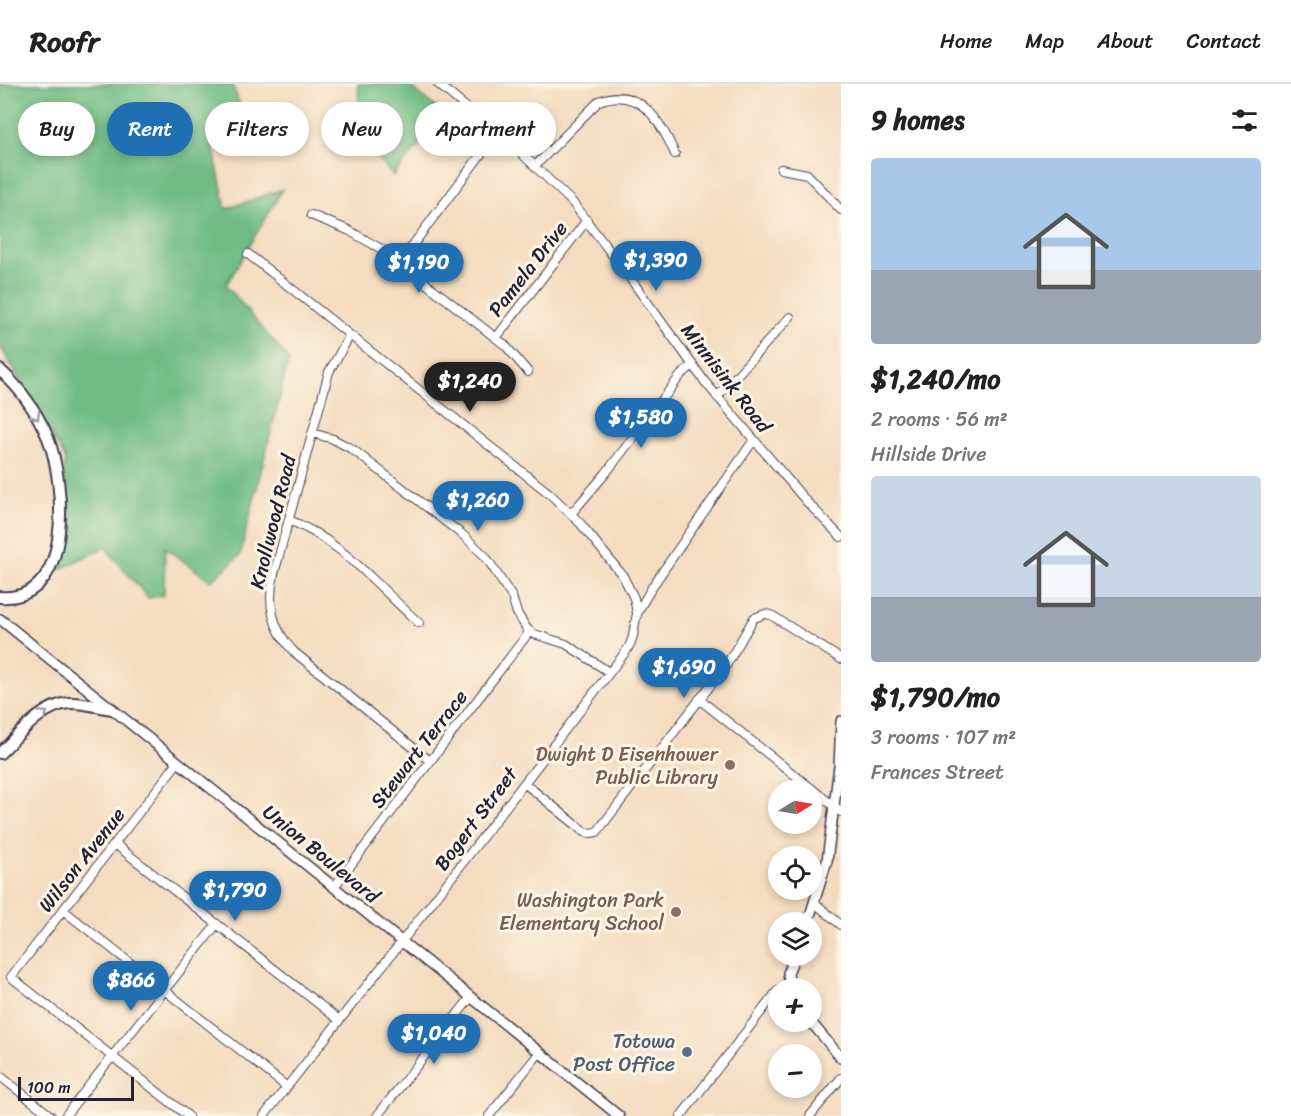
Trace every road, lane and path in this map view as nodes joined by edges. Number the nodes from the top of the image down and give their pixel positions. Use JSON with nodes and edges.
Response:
{"nodes":[{"id":1,"x":438,"y":84,"type":"edge"},
{"id":2,"x":460,"y":102,"type":"edge"},
{"id":3,"x":675,"y":154,"type":"dead end"},
{"id":4,"x":479,"y":156,"type":"edge"},
{"id":5,"x":524,"y":156,"type":"edge"},
{"id":6,"x":535,"y":166,"type":"junction"},
{"id":7,"x":781,"y":169,"type":"dead end"},
{"id":8,"x":841,"y":210,"type":"edge"},
{"id":9,"x":311,"y":215,"type":"dead end"},
{"id":10,"x":587,"y":220,"type":"junction"},
{"id":11,"x":248,"y":254,"type":"dead end"},
{"id":12,"x":400,"y":262,"type":"junction"},
{"id":13,"x":790,"y":317,"type":"dead end"},
{"id":14,"x":350,"y":335,"type":"junction"},
{"id":15,"x":496,"y":338,"type":"junction"},
{"id":16,"x":693,"y":365,"type":"junction"},
{"id":17,"x":0,"y":370,"type":"edge"},
{"id":18,"x":528,"y":372,"type":"dead end"},
{"id":19,"x":717,"y":397,"type":"junction"},
{"id":20,"x":312,"y":433,"type":"junction"},
{"id":21,"x":753,"y":441,"type":"junction"},
{"id":22,"x":571,"y":514,"type":"junction"},
{"id":23,"x":289,"y":520,"type":"junction"},
{"id":24,"x":841,"y":537,"type":"edge"},
{"id":25,"x":0,"y":597,"type":"edge"},
{"id":26,"x":638,"y":615,"type":"junction"},
{"id":27,"x":0,"y":619,"type":"edge"},
{"id":28,"x":419,"y":623,"type":"dead end"},
{"id":29,"x":530,"y":631,"type":"junction"},
{"id":30,"x":841,"y":660,"type":"edge"},
{"id":31,"x":609,"y":672,"type":"junction"},
{"id":32,"x":699,"y":699,"type":"junction"},
{"id":33,"x":112,"y":709,"type":"junction"},
{"id":34,"x":841,"y":721,"type":"edge"},
{"id":35,"x":0,"y":753,"type":"edge"},
{"id":36,"x":430,"y":761,"type":"junction"},
{"id":37,"x":178,"y":762,"type":"junction"},
{"id":38,"x":524,"y":783,"type":"junction"},
{"id":39,"x":838,"y":810,"type":"edge"},
{"id":40,"x":115,"y":844,"type":"junction"},
{"id":41,"x":334,"y":887,"type":"junction"},
{"id":42,"x":815,"y":903,"type":"junction"},
{"id":43,"x":63,"y":910,"type":"junction"},
{"id":44,"x":812,"y":912,"type":"edge"},
{"id":45,"x":217,"y":924,"type":"junction"},
{"id":46,"x":841,"y":925,"type":"edge"},
{"id":47,"x":402,"y":942,"type":"junction"},
{"id":48,"x":791,"y":966,"type":"edge"},
{"id":49,"x":788,"y":973,"type":"junction"},
{"id":50,"x":785,"y":978,"type":"edge"},
{"id":51,"x":789,"y":978,"type":"edge"},
{"id":52,"x":164,"y":990,"type":"junction"},
{"id":53,"x":471,"y":997,"type":"junction"},
{"id":54,"x":768,"y":1003,"type":"edge"},
{"id":55,"x":339,"y":1020,"type":"junction"},
{"id":56,"x":819,"y":1032,"type":"edge"},
{"id":57,"x":540,"y":1052,"type":"junction"},
{"id":58,"x":112,"y":1056,"type":"junction"},
{"id":59,"x":841,"y":1058,"type":"edge"},
{"id":60,"x":0,"y":1076,"type":"edge"},
{"id":61,"x":841,"y":1078,"type":"edge"},
{"id":62,"x":286,"y":1087,"type":"junction"},
{"id":63,"x":51,"y":1116,"type":"edge"},
{"id":64,"x":64,"y":1116,"type":"edge"},
{"id":65,"x":188,"y":1116,"type":"edge"},
{"id":66,"x":264,"y":1116,"type":"edge"},
{"id":67,"x":377,"y":1116,"type":"edge"},
{"id":68,"x":489,"y":1116,"type":"edge"},
{"id":69,"x":619,"y":1116,"type":"edge"},
{"id":70,"x":681,"y":1116,"type":"edge"},
{"id":71,"x":810,"y":1116,"type":"edge"}],
"edges":[{"from":1,"to":2,"type":"street","name":"Minnisink Road"},
{"from":3,"to":6,"type":"street"},
{"from":4,"to":12,"type":"street"},
{"from":5,"to":6,"type":"street","name":"Minnisink Road"},
{"from":6,"to":10,"type":"street","name":"Minnisink Road"},
{"from":7,"to":8,"type":"street"},
{"from":9,"to":12,"type":"street"},
{"from":10,"to":15,"type":"street","name":"Pamela Drive"},
{"from":10,"to":16,"type":"street","name":"Minnisink Road"},
{"from":11,"to":14,"type":"street"},
{"from":12,"to":15,"type":"street"},
{"from":13,"to":19,"type":"street"},
{"from":14,"to":20,"type":"street","name":"Knollwood Road"},
{"from":14,"to":22,"type":"street"},
{"from":15,"to":18,"type":"street"},
{"from":16,"to":19,"type":"street","name":"Minnisink Road"},
{"from":16,"to":22,"type":"street"},
{"from":17,"to":25,"type":"highway","one_way":true},
{"from":19,"to":21,"type":"street","name":"Minnisink Road"},
{"from":20,"to":23,"type":"street","name":"Knollwood Road"},
{"from":20,"to":29,"type":"street"},
{"from":21,"to":24,"type":"street","name":"Minnisink Road"},
{"from":21,"to":26,"type":"street","name":"Bogert Street"},
{"from":22,"to":26,"type":"street"},
{"from":23,"to":28,"type":"street"},
{"from":23,"to":36,"type":"street","name":"Knollwood Road"},
{"from":26,"to":31,"type":"street","name":"Bogert Street"},
{"from":27,"to":33,"type":"main road","name":"Union Boulevard"},
{"from":29,"to":31,"type":"street"},
{"from":29,"to":36,"type":"street","name":"Stewart Terrace"},
{"from":30,"to":32,"type":"street"},
{"from":31,"to":38,"type":"street","name":"Bogert Street"},
{"from":32,"to":38,"type":"street"},
{"from":32,"to":39,"type":"street"},
{"from":35,"to":33,"type":"highway","one_way":true},
{"from":33,"to":37,"type":"main road","name":"Union Boulevard"},
{"from":34,"to":39,"type":"main road"},
{"from":36,"to":41,"type":"street","name":"Stewart Terrace"},
{"from":37,"to":40,"type":"street","name":"Wilson Avenue"},
{"from":37,"to":41,"type":"main road","name":"Union Boulevard"},
{"from":38,"to":47,"type":"street","name":"Bogert Street"},
{"from":39,"to":42,"type":"main road"},
{"from":40,"to":43,"type":"street","name":"Wilson Avenue"},
{"from":40,"to":45,"type":"street"},
{"from":41,"to":47,"type":"main road","name":"Union Boulevard"},
{"from":42,"to":44,"type":"main road"},
{"from":42,"to":46,"type":"street"},
{"from":43,"to":52,"type":"street"},
{"from":43,"to":58,"type":"street","name":"Wilson Avenue"},
{"from":45,"to":52,"type":"street"},
{"from":45,"to":55,"type":"street"},
{"from":47,"to":53,"type":"main road","name":"Union Boulevard"},
{"from":47,"to":55,"type":"street","name":"Bogert Street"},
{"from":48,"to":49,"type":"main road"},
{"from":49,"to":50,"type":"street"},
{"from":49,"to":51,"type":"main road"},
{"from":52,"to":58,"type":"street"},
{"from":52,"to":62,"type":"street"},
{"from":53,"to":57,"type":"main road","name":"Union Boulevard"},
{"from":53,"to":67,"type":"street"},
{"from":54,"to":70,"type":"street"},
{"from":55,"to":62,"type":"street","name":"Bogert Street"},
{"from":56,"to":59,"type":"main road"},
{"from":57,"to":68,"type":"street"},
{"from":57,"to":69,"type":"main road","name":"Union Boulevard"},
{"from":58,"to":64,"type":"street"},
{"from":58,"to":65,"type":"street"},
{"from":60,"to":63,"type":"street"},
{"from":61,"to":71,"type":"street"},
{"from":62,"to":66,"type":"street","name":"Bogert Street"}]}
